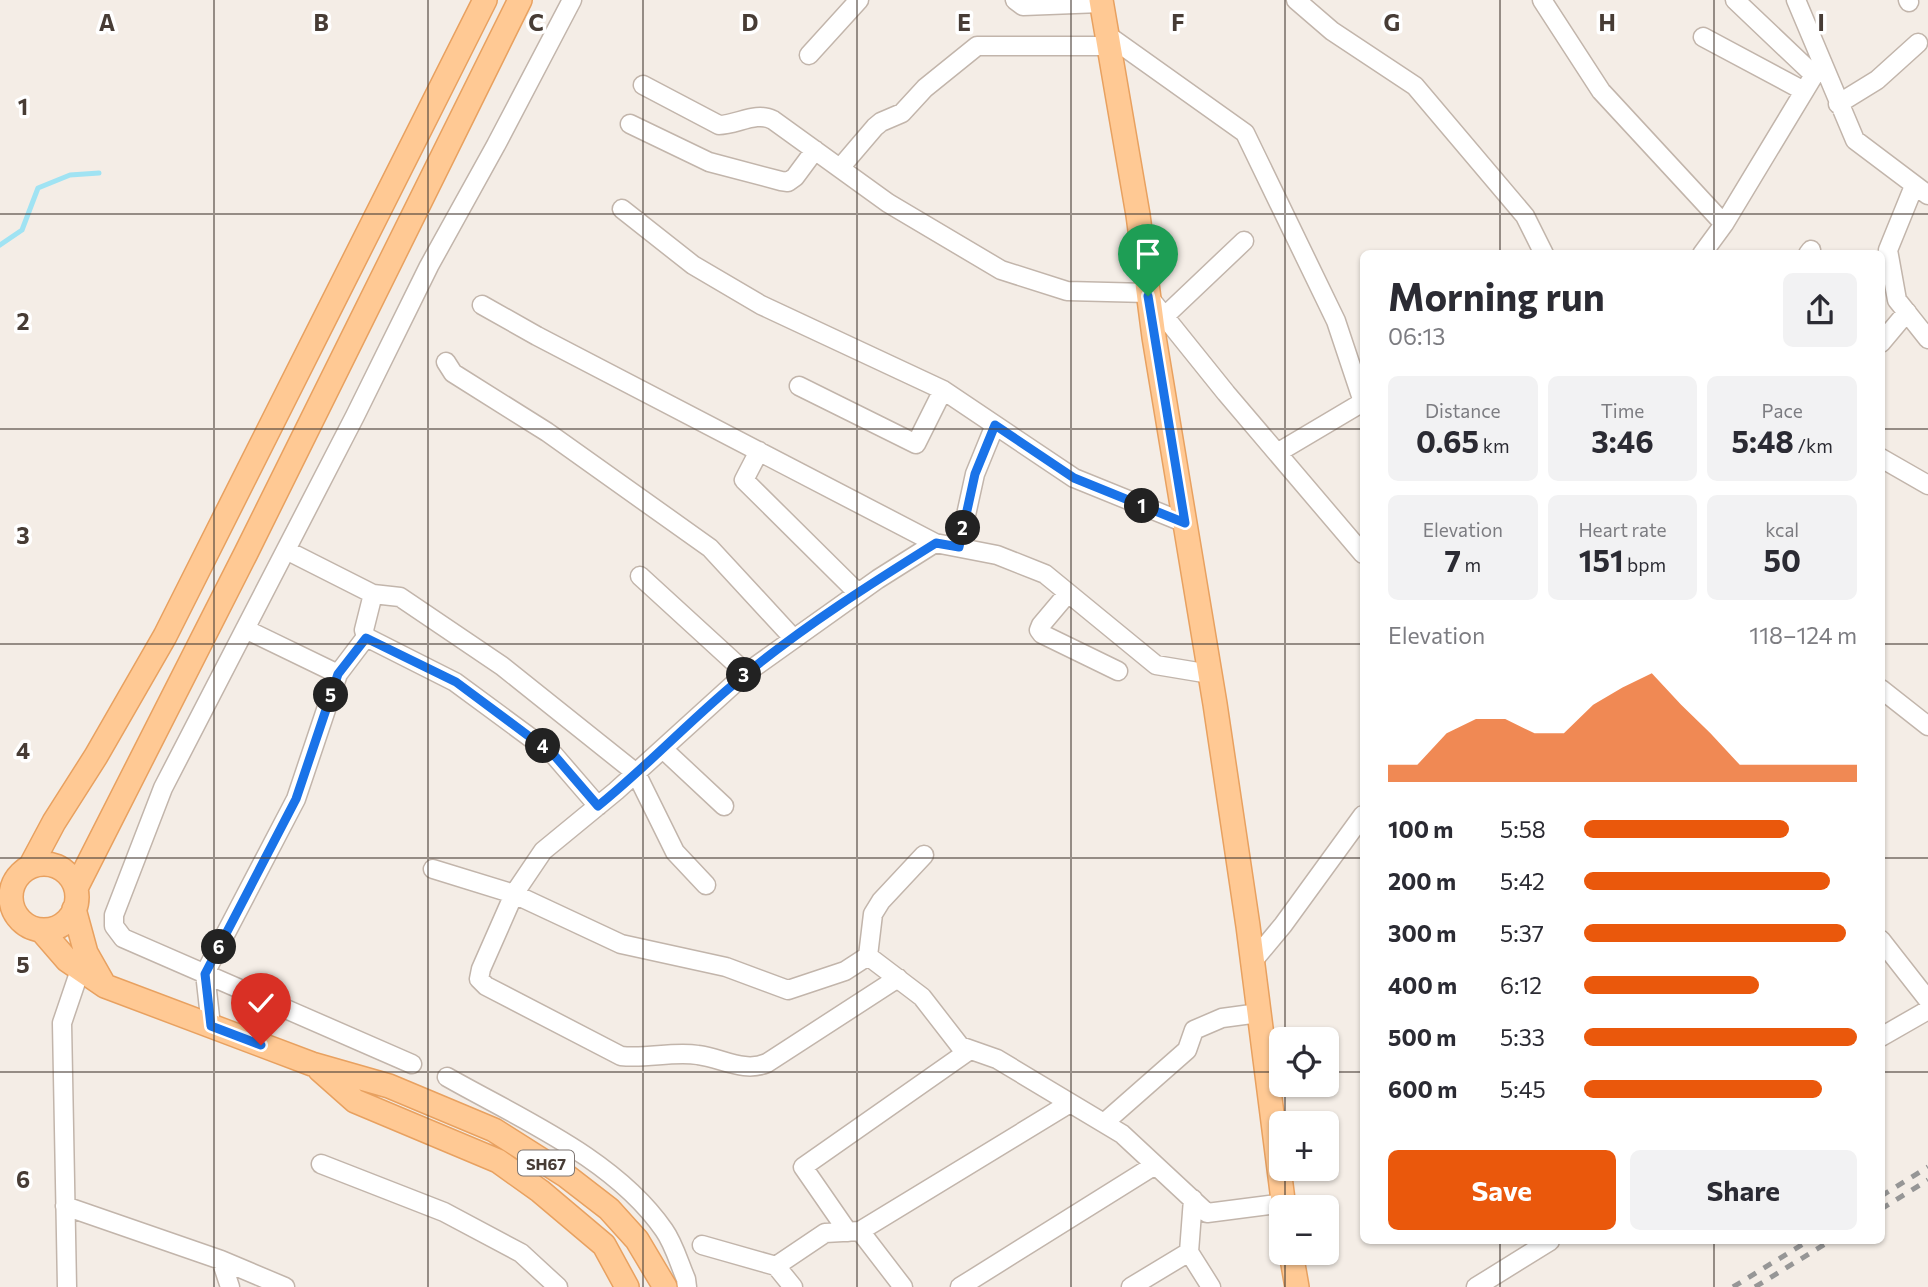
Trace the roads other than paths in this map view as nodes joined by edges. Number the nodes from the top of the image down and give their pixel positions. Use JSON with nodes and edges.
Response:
{"nodes":[{"id":1,"x":485,"y":0,"type":"edge"},
{"id":2,"x":520,"y":0,"type":"edge"},
{"id":3,"x":572,"y":0,"type":"edge"},
{"id":4,"x":859,"y":0,"type":"edge"},
{"id":5,"x":1015,"y":0,"type":"edge"},
{"id":6,"x":1296,"y":0,"type":"edge"},
{"id":7,"x":1542,"y":0,"type":"edge"},
{"id":8,"x":1735,"y":0,"type":"edge"},
{"id":9,"x":1796,"y":0,"type":"edge"},
{"id":10,"x":1101,"y":1,"type":"edge"},
{"id":11,"x":1703,"y":37,"type":"dead end"},
{"id":12,"x":1108,"y":40,"type":"junction"},
{"id":13,"x":1917,"y":43,"type":"dead end"},
{"id":14,"x":809,"y":55,"type":"dead end"},
{"id":15,"x":1819,"y":71,"type":"junction"},
{"id":16,"x":643,"y":85,"type":"dead end"},
{"id":17,"x":1804,"y":91,"type":"junction"},
{"id":18,"x":1838,"y":104,"type":"junction"},
{"id":19,"x":630,"y":124,"type":"dead end"},
{"id":20,"x":815,"y":150,"type":"junction"},
{"id":21,"x":840,"y":168,"type":"junction"},
{"id":22,"x":1921,"y":190,"type":"edge"},
{"id":23,"x":622,"y":209,"type":"dead end"},
{"id":24,"x":1724,"y":224,"type":"junction"},
{"id":25,"x":1244,"y":241,"type":"dead end"},
{"id":26,"x":1542,"y":250,"type":"edge"},
{"id":27,"x":1705,"y":250,"type":"edge"},
{"id":28,"x":1148,"y":294,"type":"junction"},
{"id":29,"x":482,"y":304,"type":"dead end"},
{"id":30,"x":1907,"y":312,"type":"junction"},
{"id":31,"x":1165,"y":316,"type":"junction"},
{"id":32,"x":1885,"y":338,"type":"edge"},
{"id":33,"x":1928,"y":339,"type":"edge"},
{"id":34,"x":446,"y":362,"type":"dead end"},
{"id":35,"x":799,"y":386,"type":"dead end"},
{"id":36,"x":943,"y":390,"type":"junction"},
{"id":37,"x":1360,"y":393,"type":"edge"},
{"id":38,"x":1360,"y":404,"type":"edge"},
{"id":39,"x":995,"y":425,"type":"junction"},
{"id":40,"x":759,"y":452,"type":"junction"},
{"id":41,"x":1277,"y":453,"type":"junction"},
{"id":42,"x":1885,"y":463,"type":"edge"},
{"id":43,"x":1928,"y":485,"type":"edge"},
{"id":44,"x":1185,"y":523,"type":"junction"},
{"id":45,"x":936,"y":543,"type":"junction"},
{"id":46,"x":959,"y":547,"type":"junction"},
{"id":47,"x":286,"y":550,"type":"junction"},
{"id":48,"x":1360,"y":550,"type":"edge"},
{"id":49,"x":640,"y":576,"type":"dead end"},
{"id":50,"x":858,"y":593,"type":"junction"},
{"id":51,"x":1068,"y":593,"type":"junction"},
{"id":52,"x":373,"y":594,"type":"junction"},
{"id":53,"x":245,"y":629,"type":"junction"},
{"id":54,"x":366,"y":638,"type":"junction"},
{"id":55,"x":793,"y":639,"type":"junction"},
{"id":56,"x":1118,"y":671,"type":"dead end"},
{"id":57,"x":746,"y":673,"type":"junction"},
{"id":58,"x":338,"y":674,"type":"junction"},
{"id":59,"x":1210,"y":674,"type":"junction"},
{"id":60,"x":1885,"y":692,"type":"edge"},
{"id":61,"x":1928,"y":726,"type":"edge"},
{"id":62,"x":663,"y":749,"type":"junction"},
{"id":63,"x":636,"y":773,"type":"junction"},
{"id":64,"x":598,"y":806,"type":"junction"},
{"id":65,"x":724,"y":806,"type":"dead end"},
{"id":66,"x":1360,"y":819,"type":"edge"},
{"id":67,"x":924,"y":855,"type":"dead end"},
{"id":68,"x":30,"y":867,"type":"junction"},
{"id":69,"x":433,"y":869,"type":"dead end"},
{"id":70,"x":7,"y":881,"type":"edge"},
{"id":71,"x":706,"y":884,"type":"dead end"},
{"id":72,"x":514,"y":894,"type":"junction"},
{"id":73,"x":75,"y":899,"type":"junction"},
{"id":74,"x":7,"y":911,"type":"edge"},
{"id":75,"x":41,"y":930,"type":"junction"},
{"id":76,"x":1885,"y":945,"type":"edge"},
{"id":77,"x":868,"y":956,"type":"junction"},
{"id":78,"x":1253,"y":961,"type":"junction"},
{"id":79,"x":80,"y":970,"type":"junction"},
{"id":80,"x":205,"y":974,"type":"junction"},
{"id":81,"x":898,"y":978,"type":"junction"},
{"id":82,"x":105,"y":986,"type":"junction"},
{"id":83,"x":1928,"y":1000,"type":"edge"},
{"id":84,"x":1928,"y":1010,"type":"edge"},
{"id":85,"x":1259,"y":1013,"type":"junction"},
{"id":86,"x":211,"y":1026,"type":"junction"},
{"id":87,"x":1885,"y":1035,"type":"edge"},
{"id":88,"x":970,"y":1050,"type":"junction"},
{"id":89,"x":412,"y":1063,"type":"dead end"},
{"id":90,"x":312,"y":1064,"type":"junction"},
{"id":91,"x":447,"y":1077,"type":"dead end"},
{"id":92,"x":1070,"y":1103,"type":"junction"},
{"id":93,"x":1104,"y":1123,"type":"junction"},
{"id":94,"x":321,"y":1164,"type":"dead end"},
{"id":95,"x":1155,"y":1165,"type":"junction"},
{"id":96,"x":1283,"y":1195,"type":"edge"},
{"id":97,"x":1193,"y":1199,"type":"junction"},
{"id":98,"x":65,"y":1206,"type":"junction"},
{"id":99,"x":1269,"y":1207,"type":"edge"},
{"id":100,"x":854,"y":1231,"type":"junction"},
{"id":101,"x":1545,"y":1244,"type":"edge"},
{"id":102,"x":702,"y":1245,"type":"dead end"},
{"id":103,"x":1189,"y":1252,"type":"junction"},
{"id":104,"x":221,"y":1260,"type":"junction"},
{"id":105,"x":1292,"y":1265,"type":"edge"},
{"id":106,"x":776,"y":1266,"type":"junction"},
{"id":107,"x":1294,"y":1286,"type":"edge"},
{"id":108,"x":67,"y":1287,"type":"edge"},
{"id":109,"x":230,"y":1287,"type":"edge"},
{"id":110,"x":285,"y":1287,"type":"edge"},
{"id":111,"x":558,"y":1287,"type":"edge"},
{"id":112,"x":627,"y":1287,"type":"edge"},
{"id":113,"x":665,"y":1287,"type":"edge"},
{"id":114,"x":687,"y":1287,"type":"edge"},
{"id":115,"x":793,"y":1287,"type":"edge"},
{"id":116,"x":903,"y":1287,"type":"edge"},
{"id":117,"x":960,"y":1287,"type":"edge"},
{"id":118,"x":1131,"y":1287,"type":"edge"},
{"id":119,"x":1211,"y":1287,"type":"edge"},
{"id":120,"x":1476,"y":1287,"type":"edge"}],
"edges":[{"from":1,"to":68,"type":"main road"},
{"from":2,"to":73,"type":"main road"},
{"from":3,"to":47,"type":"street"},
{"from":4,"to":14,"type":"street"},
{"from":5,"to":10,"type":"street"},
{"from":6,"to":26,"type":"street"},
{"from":7,"to":24,"type":"street"},
{"from":8,"to":15,"type":"street"},
{"from":9,"to":15,"type":"street"},
{"from":10,"to":12,"type":"main road"},
{"from":11,"to":17,"type":"street"},
{"from":12,"to":21,"type":"street"},
{"from":12,"to":28,"type":"main road"},
{"from":12,"to":37,"type":"street"},
{"from":13,"to":18,"type":"street"},
{"from":15,"to":17,"type":"street"},
{"from":15,"to":18,"type":"street"},
{"from":16,"to":20,"type":"street"},
{"from":17,"to":24,"type":"street"},
{"from":18,"to":22,"type":"street"},
{"from":19,"to":20,"type":"street"},
{"from":20,"to":21,"type":"street"},
{"from":21,"to":28,"type":"street"},
{"from":22,"to":30,"type":"street"},
{"from":23,"to":36,"type":"street"},
{"from":24,"to":27,"type":"street"},
{"from":25,"to":31,"type":"street"},
{"from":28,"to":31,"type":"street"},
{"from":28,"to":44,"type":"main road"},
{"from":29,"to":40,"type":"street"},
{"from":30,"to":32,"type":"street"},
{"from":30,"to":33,"type":"street"},
{"from":31,"to":41,"type":"street"},
{"from":34,"to":55,"type":"street"},
{"from":35,"to":36,"type":"street"},
{"from":36,"to":39,"type":"street"},
{"from":38,"to":41,"type":"street"},
{"from":39,"to":44,"type":"street"},
{"from":39,"to":46,"type":"street"},
{"from":40,"to":45,"type":"street"},
{"from":40,"to":50,"type":"street"},
{"from":41,"to":48,"type":"street"},
{"from":42,"to":43,"type":"street"},
{"from":44,"to":59,"type":"main road"},
{"from":45,"to":46,"type":"street"},
{"from":45,"to":50,"type":"street"},
{"from":46,"to":51,"type":"street"},
{"from":47,"to":52,"type":"street"},
{"from":47,"to":53,"type":"street"},
{"from":49,"to":57,"type":"street"},
{"from":50,"to":55,"type":"street"},
{"from":51,"to":56,"type":"street"},
{"from":51,"to":59,"type":"street"},
{"from":52,"to":54,"type":"street"},
{"from":52,"to":63,"type":"street"},
{"from":53,"to":58,"type":"street"},
{"from":53,"to":80,"type":"street"},
{"from":54,"to":58,"type":"street"},
{"from":54,"to":64,"type":"street"},
{"from":55,"to":57,"type":"street"},
{"from":57,"to":62,"type":"street"},
{"from":58,"to":80,"type":"street"},
{"from":59,"to":78,"type":"main road"},
{"from":60,"to":61,"type":"street"},
{"from":62,"to":63,"type":"street"},
{"from":62,"to":65,"type":"street"},
{"from":63,"to":64,"type":"street"},
{"from":63,"to":71,"type":"street"},
{"from":64,"to":72,"type":"street"},
{"from":66,"to":78,"type":"street"},
{"from":67,"to":77,"type":"street"},
{"from":68,"to":70,"type":"main road"},
{"from":68,"to":73,"type":"main road"},
{"from":69,"to":72,"type":"street"},
{"from":70,"to":74,"type":"main road"},
{"from":72,"to":77,"type":"street"},
{"from":72,"to":81,"type":"street"},
{"from":73,"to":75,"type":"main road"},
{"from":73,"to":82,"type":"main road"},
{"from":74,"to":75,"type":"main road"},
{"from":75,"to":79,"type":"main road","number":"SH67"},
{"from":76,"to":83,"type":"street"},
{"from":77,"to":81,"type":"street"},
{"from":78,"to":85,"type":"main road"},
{"from":79,"to":82,"type":"main road","number":"SH67"},
{"from":79,"to":98,"type":"street"},
{"from":80,"to":86,"type":"street"},
{"from":80,"to":89,"type":"street"},
{"from":81,"to":88,"type":"street"},
{"from":82,"to":86,"type":"main road","number":"SH67"},
{"from":84,"to":87,"type":"street"},
{"from":85,"to":93,"type":"street"},
{"from":85,"to":96,"type":"main road"},
{"from":86,"to":90,"type":"main road","number":"SH67"},
{"from":88,"to":92,"type":"street"},
{"from":88,"to":100,"type":"street"},
{"from":90,"to":112,"type":"main road"},
{"from":90,"to":113,"type":"main road","number":"SH67"},
{"from":91,"to":114,"type":"street"},
{"from":92,"to":93,"type":"street"},
{"from":92,"to":100,"type":"street"},
{"from":93,"to":95,"type":"street"},
{"from":94,"to":111,"type":"street"},
{"from":95,"to":97,"type":"street"},
{"from":95,"to":117,"type":"street"},
{"from":97,"to":99,"type":"street"},
{"from":97,"to":103,"type":"street"},
{"from":98,"to":104,"type":"street"},
{"from":98,"to":108,"type":"street"},
{"from":100,"to":106,"type":"street"},
{"from":100,"to":116,"type":"street"},
{"from":101,"to":120,"type":"street"},
{"from":102,"to":106,"type":"street"},
{"from":103,"to":118,"type":"street"},
{"from":103,"to":119,"type":"street"},
{"from":104,"to":109,"type":"street"},
{"from":104,"to":110,"type":"street"},
{"from":105,"to":107,"type":"main road"},
{"from":106,"to":115,"type":"street"}]}
